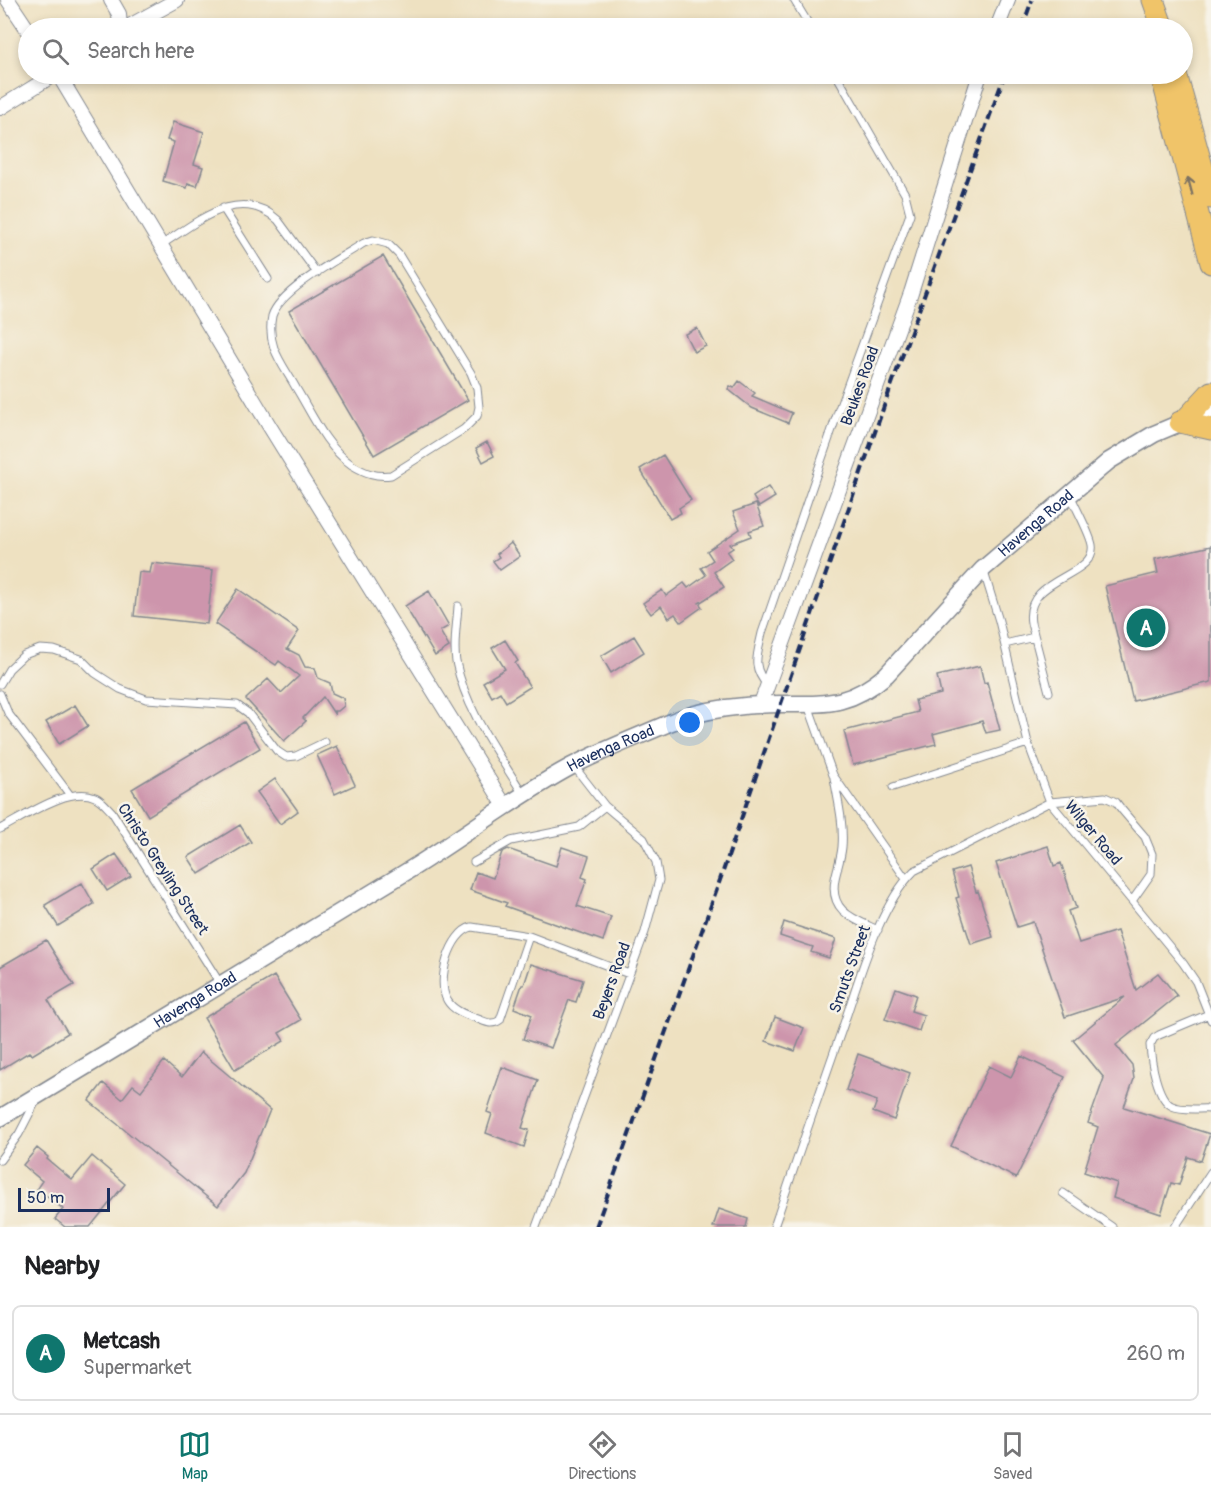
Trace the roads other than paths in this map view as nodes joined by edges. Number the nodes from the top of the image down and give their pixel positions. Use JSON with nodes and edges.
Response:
{"nodes":[{"id":1,"x":8,"y":0,"type":"edge"},
{"id":2,"x":111,"y":0,"type":"edge"},
{"id":3,"x":177,"y":0,"type":"edge"},
{"id":4,"x":794,"y":0,"type":"edge"},
{"id":5,"x":1008,"y":0,"type":"edge"},
{"id":6,"x":1144,"y":0,"type":"edge"},
{"id":7,"x":1153,"y":0,"type":"edge"},
{"id":8,"x":20,"y":18,"type":"edge"},
{"id":9,"x":119,"y":18,"type":"edge"},
{"id":10,"x":144,"y":18,"type":"edge"},
{"id":11,"x":805,"y":18,"type":"edge"},
{"id":12,"x":1001,"y":18,"type":"edge"},
{"id":13,"x":1148,"y":18,"type":"edge"},
{"id":14,"x":1159,"y":18,"type":"edge"},
{"id":15,"x":40,"y":84,"type":"edge"},
{"id":16,"x":62,"y":84,"type":"edge"},
{"id":17,"x":842,"y":84,"type":"edge"},
{"id":18,"x":977,"y":84,"type":"edge"},
{"id":19,"x":1164,"y":84,"type":"edge"},
{"id":20,"x":1179,"y":84,"type":"edge"},
{"id":21,"x":0,"y":108,"type":"edge"},
{"id":22,"x":1211,"y":198,"type":"edge"},
{"id":23,"x":223,"y":208,"type":"junction"},
{"id":24,"x":161,"y":245,"type":"junction"},
{"id":25,"x":1211,"y":263,"type":"edge"},
{"id":26,"x":317,"y":273,"type":"junction"},
{"id":27,"x":268,"y":279,"type":"dead end"},
{"id":28,"x":1211,"y":392,"type":"edge"},
{"id":29,"x":1211,"y":410,"type":"edge"},
{"id":30,"x":1183,"y":421,"type":"junction"},
{"id":31,"x":1211,"y":429,"type":"edge"},
{"id":32,"x":1070,"y":494,"type":"junction"},
{"id":33,"x":983,"y":569,"type":"junction"},
{"id":34,"x":458,"y":606,"type":"dead end"},
{"id":35,"x":1034,"y":637,"type":"junction"},
{"id":36,"x":1005,"y":644,"type":"junction"},
{"id":37,"x":0,"y":684,"type":"edge"},
{"id":38,"x":768,"y":686,"type":"junction"},
{"id":39,"x":1049,"y":692,"type":"dead end"},
{"id":40,"x":0,"y":694,"type":"edge"},
{"id":41,"x":808,"y":705,"type":"junction"},
{"id":42,"x":760,"y":706,"type":"junction"},
{"id":43,"x":325,"y":742,"type":"dead end"},
{"id":44,"x":1028,"y":743,"type":"junction"},
{"id":45,"x":573,"y":765,"type":"junction"},
{"id":46,"x":833,"y":775,"type":"junction"},
{"id":47,"x":893,"y":787,"type":"dead end"},
{"id":48,"x":524,"y":794,"type":"junction"},
{"id":49,"x":70,"y":795,"type":"junction"},
{"id":50,"x":1050,"y":802,"type":"junction"},
{"id":51,"x":506,"y":806,"type":"junction"},
{"id":52,"x":605,"y":806,"type":"junction"},
{"id":53,"x":0,"y":829,"type":"edge"},
{"id":54,"x":474,"y":862,"type":"dead end"},
{"id":55,"x":906,"y":879,"type":"junction"},
{"id":56,"x":1132,"y":901,"type":"junction"},
{"id":57,"x":878,"y":930,"type":"junction"},
{"id":58,"x":530,"y":936,"type":"junction"},
{"id":59,"x":629,"y":974,"type":"junction"},
{"id":60,"x":221,"y":985,"type":"junction"},
{"id":61,"x":1210,"y":1017,"type":"edge"},
{"id":62,"x":38,"y":1095,"type":"junction"},
{"id":63,"x":1211,"y":1108,"type":"edge"},
{"id":64,"x":0,"y":1118,"type":"edge"},
{"id":65,"x":0,"y":1160,"type":"edge"},
{"id":66,"x":1211,"y":1172,"type":"edge"},
{"id":67,"x":1063,"y":1193,"type":"dead end"},
{"id":68,"x":536,"y":1227,"type":"edge"},
{"id":69,"x":774,"y":1227,"type":"edge"},
{"id":70,"x":1112,"y":1227,"type":"edge"},
{"id":71,"x":1174,"y":1227,"type":"edge"}],
"edges":[{"from":1,"to":8,"type":"street"},
{"from":2,"to":9,"type":"street"},
{"from":3,"to":10,"type":"street"},
{"from":4,"to":11,"type":"lane"},
{"from":5,"to":12,"type":"street"},
{"from":6,"to":13,"type":"highway"},
{"from":7,"to":14,"type":"highway"},
{"from":15,"to":21,"type":"street"},
{"from":16,"to":24,"type":"street"},
{"from":17,"to":38,"type":"lane"},
{"from":18,"to":38,"type":"street","name":"Beukes Road"},
{"from":25,"to":19,"type":"highway","one_way":true},
{"from":20,"to":22,"type":"highway"},
{"from":23,"to":24,"type":"lane"},
{"from":23,"to":26,"type":"lane"},
{"from":23,"to":27,"type":"lane"},
{"from":24,"to":51,"type":"street"},
{"from":26,"to":26,"type":"lane"},
{"from":28,"to":30,"type":"highway"},
{"from":29,"to":30,"type":"street","name":"Havenga Road"},
{"from":30,"to":31,"type":"highway"},
{"from":30,"to":32,"type":"street","name":"Havenga Road"},
{"from":32,"to":33,"type":"street","name":"Havenga Road"},
{"from":32,"to":35,"type":"lane"},
{"from":33,"to":36,"type":"lane","name":"Wilger Road"},
{"from":33,"to":41,"type":"street","name":"Havenga Road"},
{"from":34,"to":48,"type":"lane"},
{"from":35,"to":36,"type":"lane"},
{"from":35,"to":39,"type":"lane"},
{"from":36,"to":44,"type":"lane","name":"Wilger Road"},
{"from":37,"to":43,"type":"lane"},
{"from":38,"to":42,"type":"street","name":"Beukes Road"},
{"from":40,"to":49,"type":"lane"},
{"from":41,"to":42,"type":"street","name":"Havenga Road"},
{"from":41,"to":46,"type":"lane"},
{"from":42,"to":45,"type":"street","name":"Havenga Road"},
{"from":44,"to":47,"type":"lane"},
{"from":44,"to":50,"type":"lane","name":"Wilger Road"},
{"from":45,"to":48,"type":"street","name":"Havenga Road"},
{"from":45,"to":52,"type":"lane","name":"Beyers Road"},
{"from":46,"to":55,"type":"lane"},
{"from":46,"to":57,"type":"lane"},
{"from":48,"to":51,"type":"street","name":"Havenga Road"},
{"from":49,"to":53,"type":"lane"},
{"from":49,"to":60,"type":"lane","name":"Christo Greyling Street"},
{"from":50,"to":55,"type":"lane","name":"Smuts Street"},
{"from":50,"to":56,"type":"lane","name":"Wilger Road"},
{"from":50,"to":56,"type":"lane"},
{"from":51,"to":60,"type":"street","name":"Havenga Road"},
{"from":52,"to":54,"type":"lane"},
{"from":52,"to":59,"type":"lane","name":"Beyers Road"},
{"from":55,"to":57,"type":"lane","name":"Smuts Street"},
{"from":56,"to":61,"type":"lane","name":"Wilger Road"},
{"from":57,"to":69,"type":"lane","name":"Smuts Street"},
{"from":58,"to":58,"type":"lane"},
{"from":58,"to":59,"type":"lane"},
{"from":59,"to":68,"type":"lane","name":"Beyers Road"},
{"from":60,"to":62,"type":"street","name":"Havenga Road"},
{"from":61,"to":63,"type":"lane"},
{"from":62,"to":64,"type":"street","name":"Havenga Road"},
{"from":62,"to":65,"type":"lane"},
{"from":66,"to":71,"type":"lane"},
{"from":67,"to":70,"type":"lane"}]}
